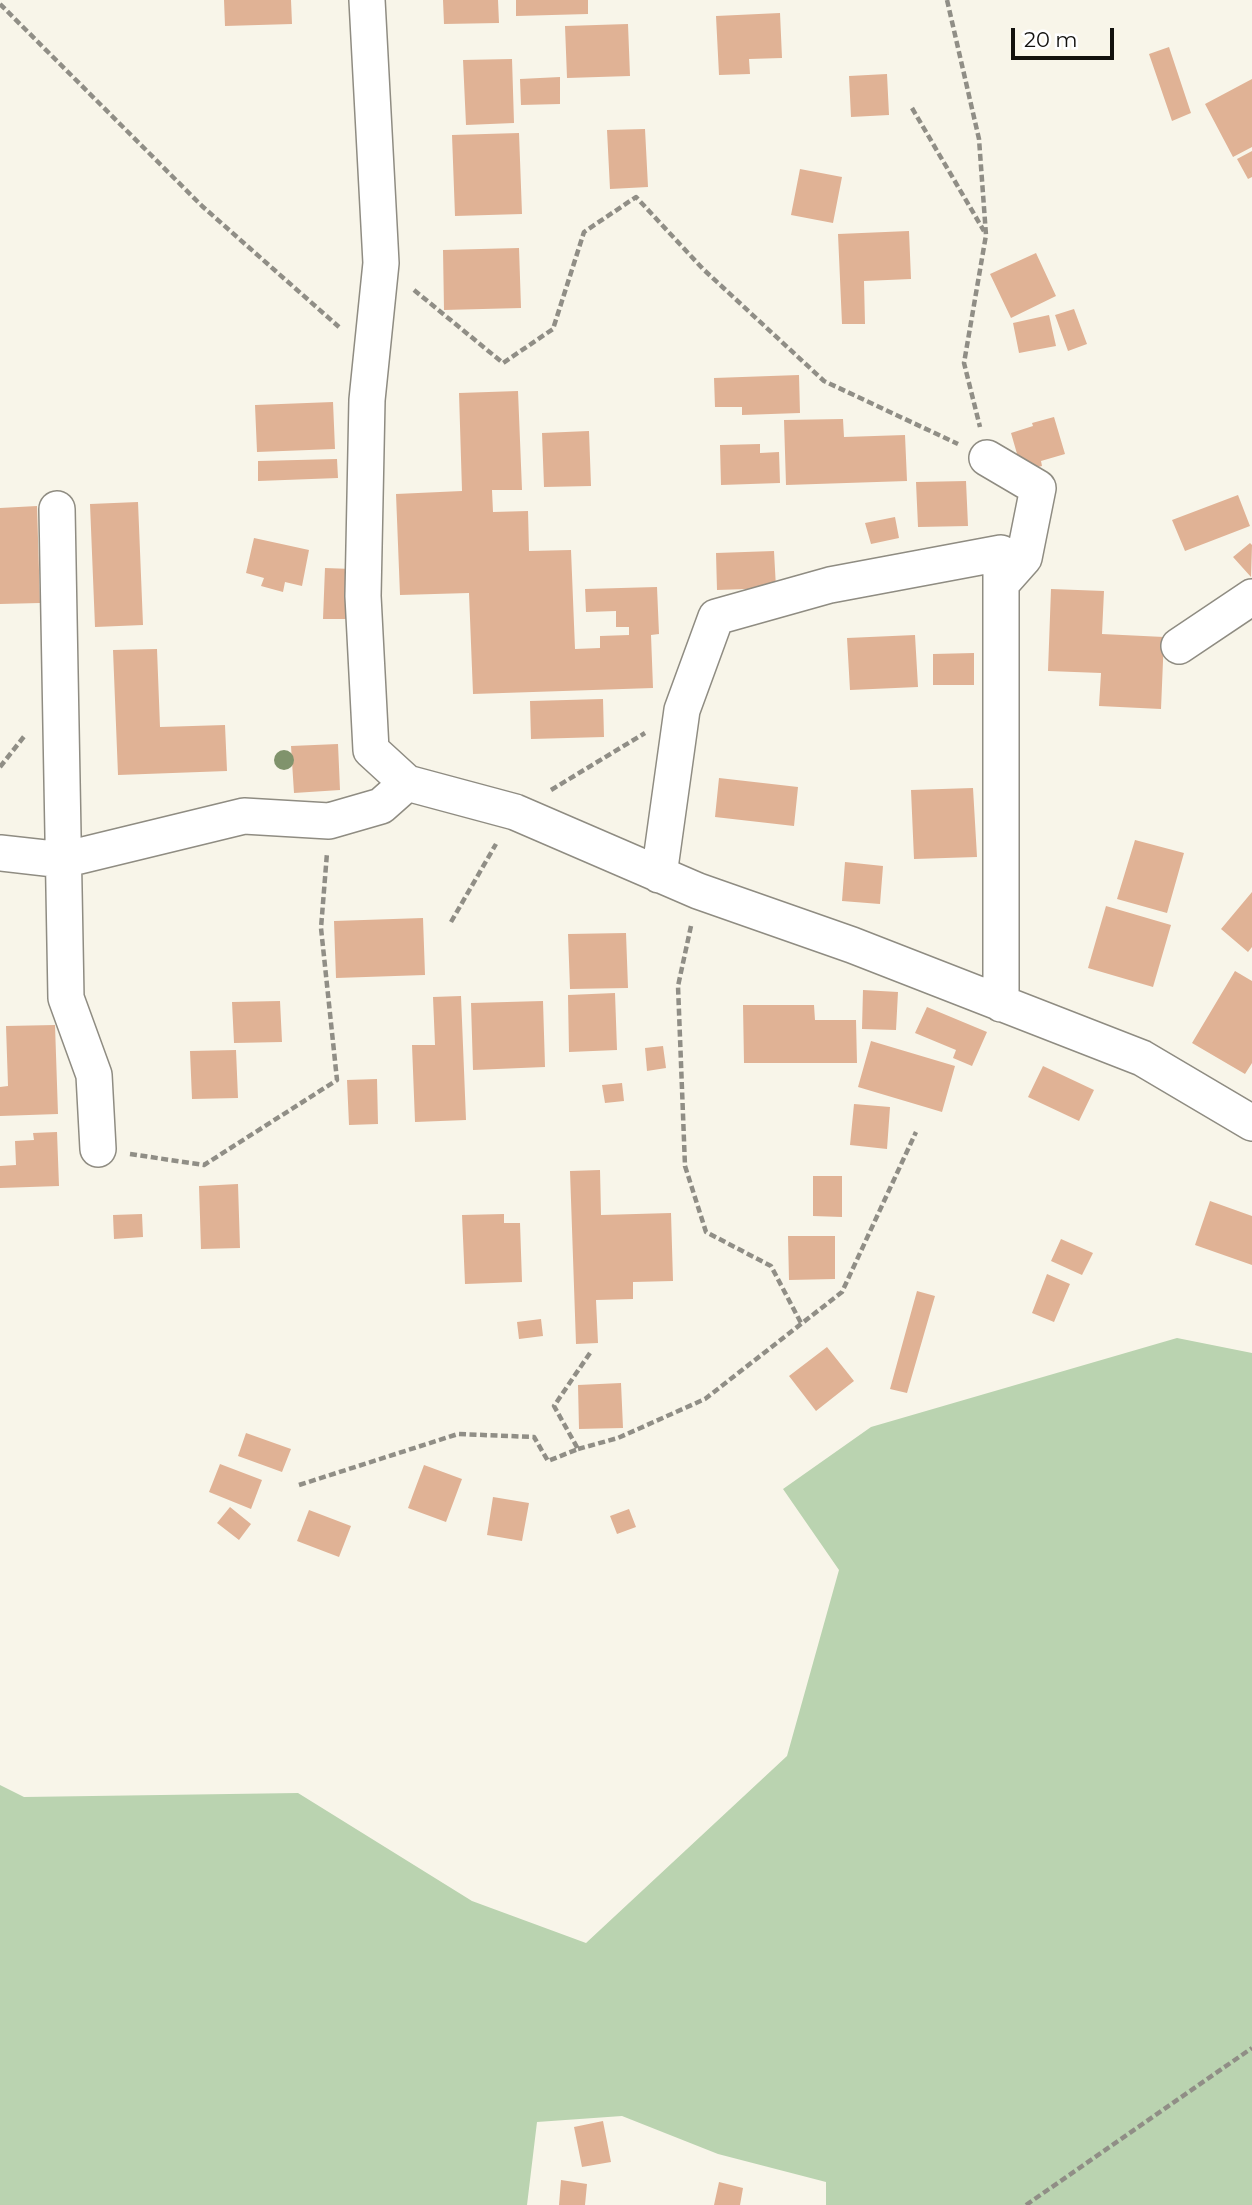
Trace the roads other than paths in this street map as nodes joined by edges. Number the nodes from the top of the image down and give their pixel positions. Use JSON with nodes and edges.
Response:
{"nodes":[{"id":1,"x":367,"y":0,"type":"edge"},
{"id":2,"x":988,"y":458,"type":"road end"},
{"id":3,"x":57,"y":509,"type":"dead end"},
{"id":4,"x":1001,"y":584,"type":"junction"},
{"id":5,"x":1252,"y":597,"type":"edge"},
{"id":6,"x":1179,"y":646,"type":"dead end"},
{"id":7,"x":407,"y":783,"type":"junction"},
{"id":8,"x":0,"y":853,"type":"edge"},
{"id":9,"x":63,"y":860,"type":"junction"},
{"id":10,"x":659,"y":875,"type":"junction"},
{"id":11,"x":1001,"y":1003,"type":"junction"},
{"id":12,"x":1252,"y":1123,"type":"edge"},
{"id":13,"x":98,"y":1149,"type":"road end"}],
"edges":[{"from":1,"to":7,"type":"street"},
{"from":2,"to":4,"type":"street"},
{"from":3,"to":9,"type":"street"},
{"from":4,"to":10,"type":"street"},
{"from":4,"to":11,"type":"street"},
{"from":5,"to":6,"type":"street"},
{"from":7,"to":9,"type":"street"},
{"from":7,"to":10,"type":"street"},
{"from":8,"to":9,"type":"street"},
{"from":9,"to":13,"type":"street"},
{"from":10,"to":11,"type":"street"},
{"from":11,"to":12,"type":"street"}]}
